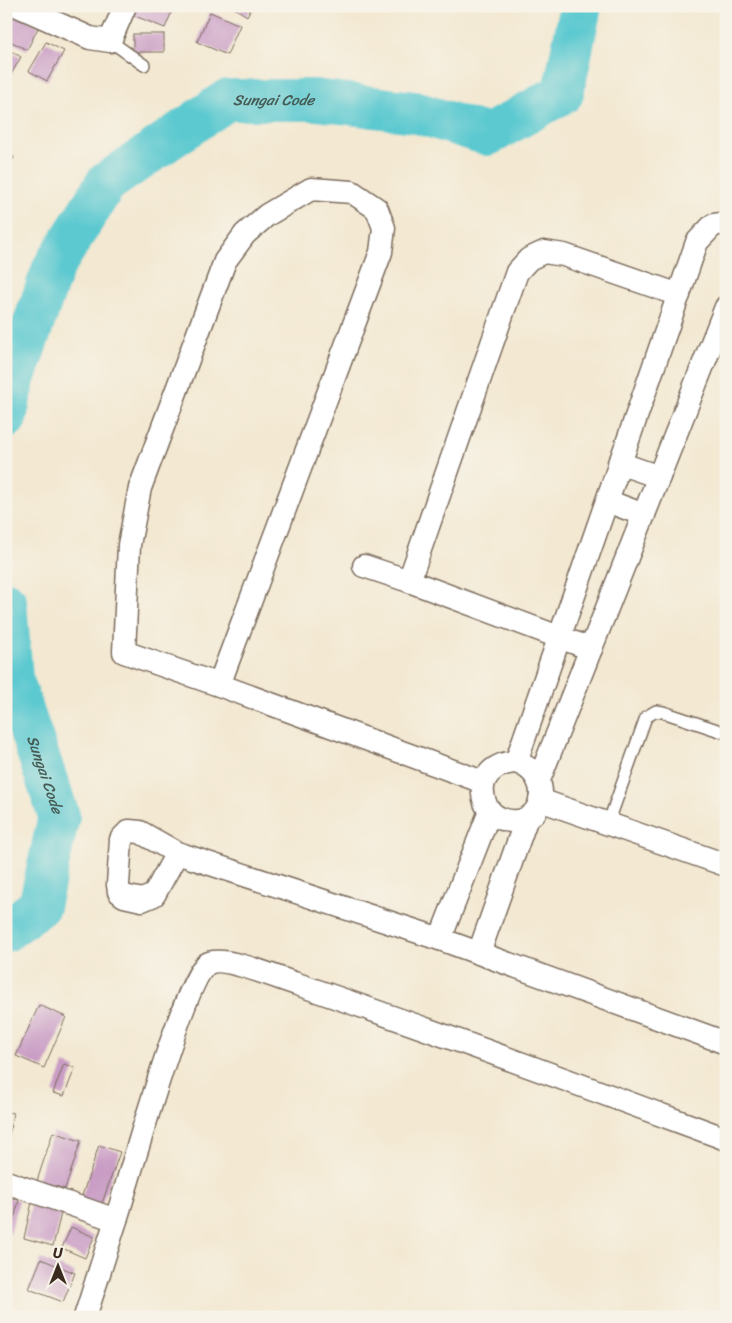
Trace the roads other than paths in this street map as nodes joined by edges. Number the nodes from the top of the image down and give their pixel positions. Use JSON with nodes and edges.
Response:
{"nodes":[{"id":1,"x":18,"y":6,"type":"edge"},
{"id":2,"x":125,"y":6,"type":"edge"},
{"id":3,"x":110,"y":41,"type":"junction"},
{"id":4,"x":144,"y":65,"type":"dead end"},
{"id":5,"x":726,"y":224,"type":"edge"},
{"id":6,"x":679,"y":295,"type":"junction"},
{"id":7,"x":726,"y":307,"type":"edge"},
{"id":8,"x":620,"y":463,"type":"junction"},
{"id":9,"x":659,"y":477,"type":"junction"},
{"id":10,"x":607,"y":501,"type":"junction"},
{"id":11,"x":644,"y":515,"type":"junction"},
{"id":12,"x":364,"y":566,"type":"dead end"},
{"id":13,"x":409,"y":581,"type":"junction"},
{"id":14,"x":559,"y":638,"type":"junction"},
{"id":15,"x":591,"y":649,"type":"junction"},
{"id":16,"x":219,"y":685,"type":"junction"},
{"id":17,"x":726,"y":733,"type":"edge"},
{"id":18,"x":516,"y":762,"type":"junction"},
{"id":19,"x":483,"y":782,"type":"junction"},
{"id":20,"x":540,"y":790,"type":"junction"},
{"id":21,"x":490,"y":811,"type":"junction"},
{"id":22,"x":526,"y":820,"type":"junction"},
{"id":23,"x":608,"y":824,"type":"junction"},
{"id":24,"x":177,"y":853,"type":"dead end"},
{"id":25,"x":726,"y":865,"type":"edge"},
{"id":26,"x":440,"y":939,"type":"junction"},
{"id":27,"x":479,"y":953,"type":"junction"},
{"id":28,"x":726,"y":1043,"type":"edge"},
{"id":29,"x":726,"y":1139,"type":"edge"},
{"id":30,"x":6,"y":1182,"type":"edge"},
{"id":31,"x":116,"y":1220,"type":"junction"},
{"id":32,"x":85,"y":1317,"type":"edge"}],
"edges":[{"from":1,"to":3,"type":"street"},
{"from":2,"to":3,"type":"street"},
{"from":3,"to":4,"type":"lane"},
{"from":5,"to":6,"type":"street"},
{"from":6,"to":8,"type":"street"},
{"from":6,"to":13,"type":"street"},
{"from":7,"to":9,"type":"street"},
{"from":8,"to":9,"type":"street"},
{"from":8,"to":10,"type":"street"},
{"from":9,"to":11,"type":"street"},
{"from":10,"to":11,"type":"street"},
{"from":10,"to":14,"type":"street"},
{"from":11,"to":15,"type":"street"},
{"from":12,"to":13,"type":"street"},
{"from":13,"to":14,"type":"street"},
{"from":14,"to":15,"type":"street"},
{"from":14,"to":18,"type":"street"},
{"from":15,"to":20,"type":"street"},
{"from":16,"to":16,"type":"street"},
{"from":16,"to":19,"type":"street"},
{"from":17,"to":23,"type":"lane"},
{"from":18,"to":19,"type":"street"},
{"from":18,"to":20,"type":"street"},
{"from":19,"to":21,"type":"street"},
{"from":20,"to":22,"type":"street"},
{"from":20,"to":23,"type":"street"},
{"from":21,"to":22,"type":"street"},
{"from":21,"to":26,"type":"street"},
{"from":22,"to":27,"type":"street"},
{"from":23,"to":25,"type":"street"},
{"from":24,"to":26,"type":"street"},
{"from":26,"to":27,"type":"street"},
{"from":27,"to":28,"type":"street"},
{"from":29,"to":31,"type":"street"},
{"from":30,"to":31,"type":"street"},
{"from":31,"to":32,"type":"street"}]}
